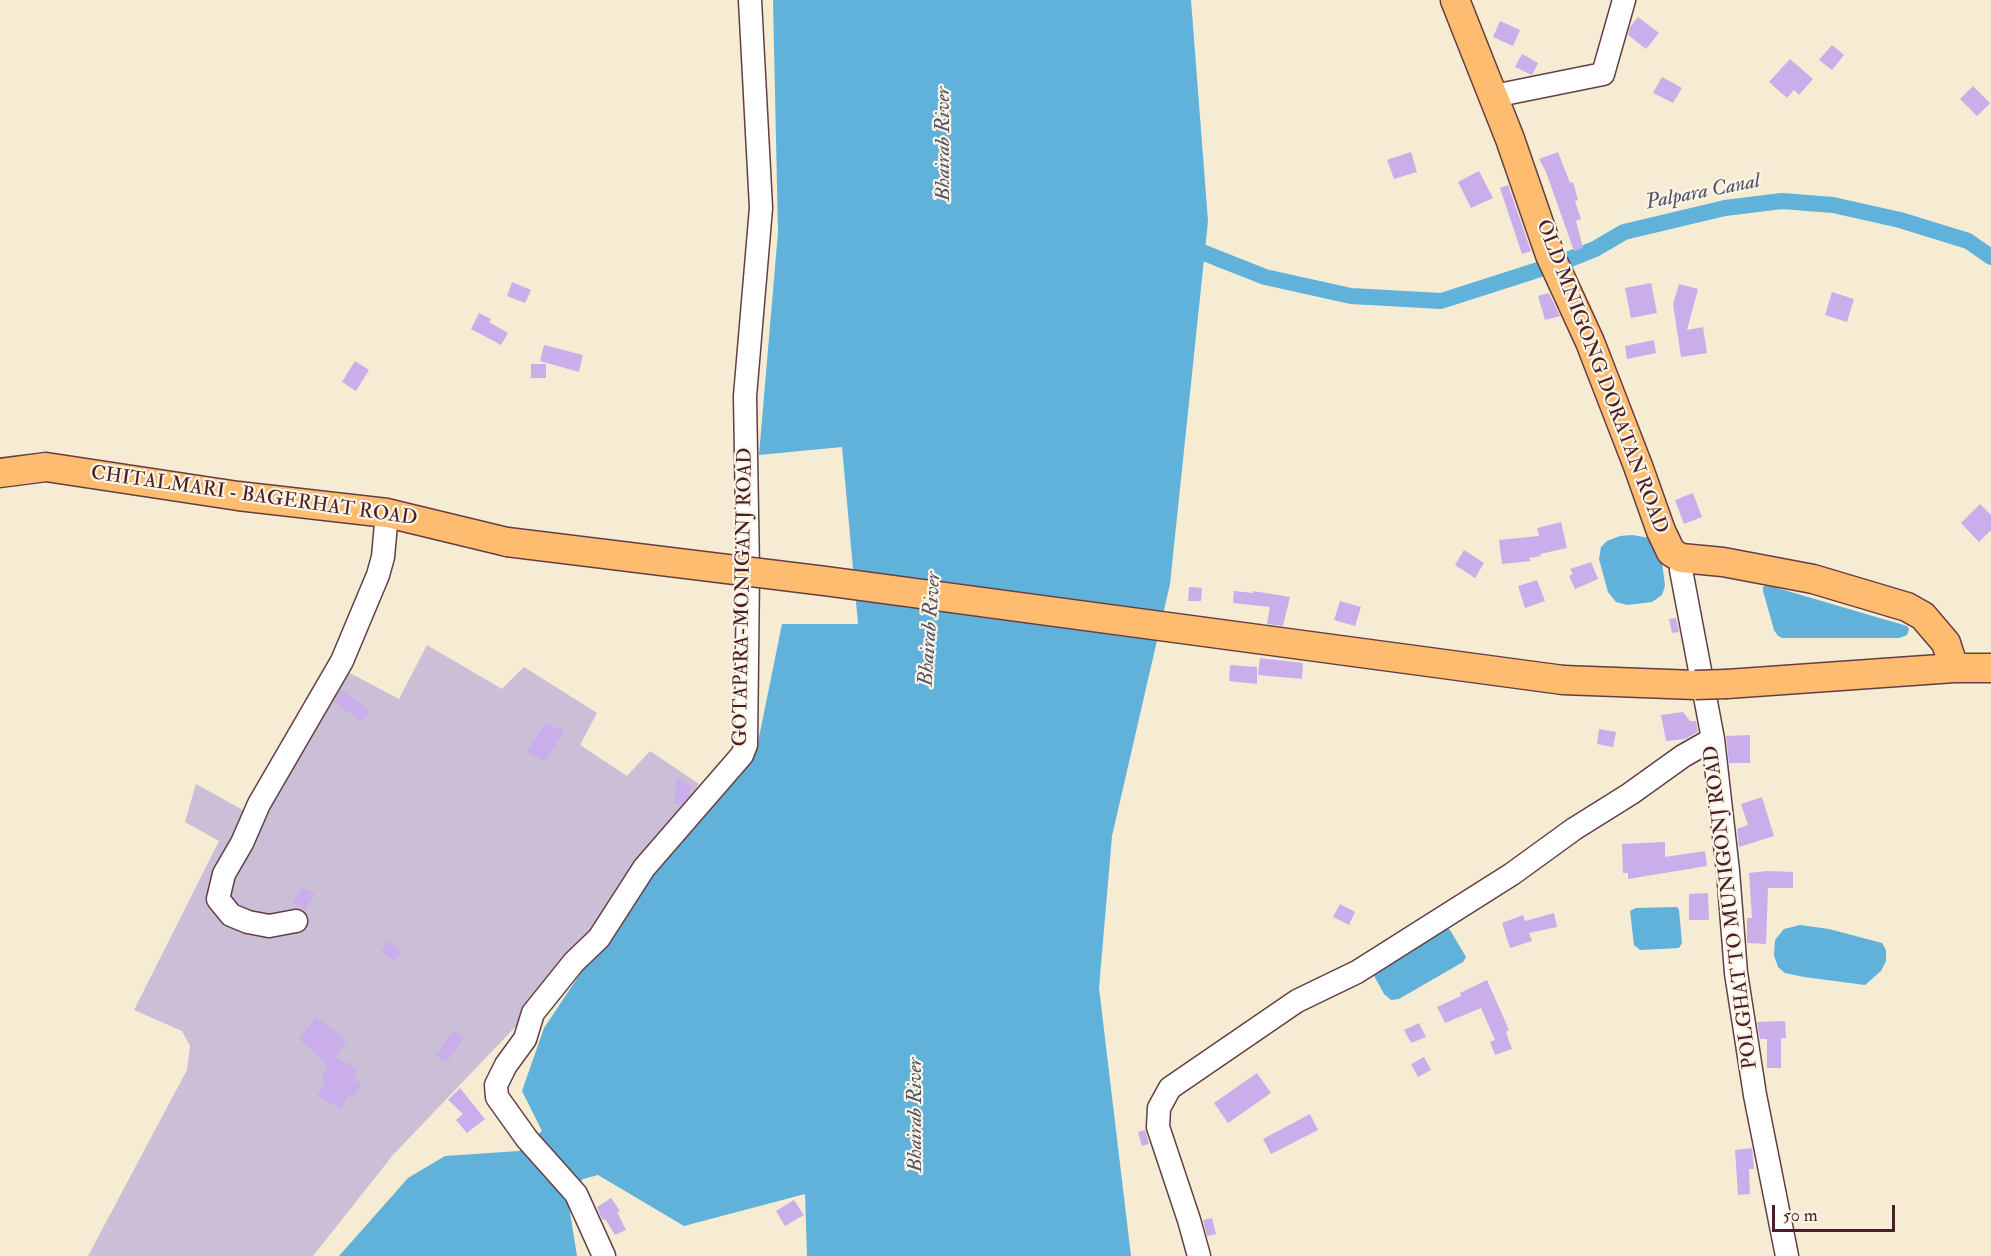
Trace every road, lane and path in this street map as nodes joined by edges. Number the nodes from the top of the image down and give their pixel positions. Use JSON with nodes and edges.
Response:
{"nodes":[{"id":1,"x":750,"y":0,"type":"edge"},
{"id":2,"x":1455,"y":0,"type":"edge"},
{"id":3,"x":1624,"y":0,"type":"edge"},
{"id":4,"x":1494,"y":96,"type":"junction"},
{"id":5,"x":0,"y":473,"type":"edge"},
{"id":6,"x":387,"y":513,"type":"junction"},
{"id":7,"x":1681,"y":558,"type":"junction"},
{"id":8,"x":1954,"y":668,"type":"junction"},
{"id":9,"x":1991,"y":668,"type":"edge"},
{"id":10,"x":1713,"y":739,"type":"junction"},
{"id":11,"x":296,"y":921,"type":"dead end"},
{"id":12,"x":604,"y":1256,"type":"edge"},
{"id":13,"x":1199,"y":1256,"type":"edge"},
{"id":14,"x":1787,"y":1256,"type":"edge"}],
"edges":[{"from":1,"to":12,"type":"street","name":"GOTAPARA-MONIGANJ ROAD"},
{"from":2,"to":4,"type":"main road","name":"OLD MNIGONG DORATAN ROAD"},
{"from":3,"to":4,"type":"street"},
{"from":4,"to":7,"type":"main road","name":"OLD MNIGONG DORATAN ROAD"},
{"from":5,"to":6,"type":"main road","name":"CHITALMARI - BAGERHAT ROAD"},
{"from":6,"to":8,"type":"main road","name":"CHITALMARI - BAGERHAT ROAD","bridge":true},
{"from":6,"to":11,"type":"street"},
{"from":7,"to":8,"type":"main road"},
{"from":7,"to":10,"type":"street","name":"POLGHAT TO MUNIGONJ ROAD"},
{"from":8,"to":9,"type":"main road"},
{"from":10,"to":13,"type":"street"},
{"from":10,"to":14,"type":"street","name":"POLGHAT TO MUNIGONJ ROAD"}]}
